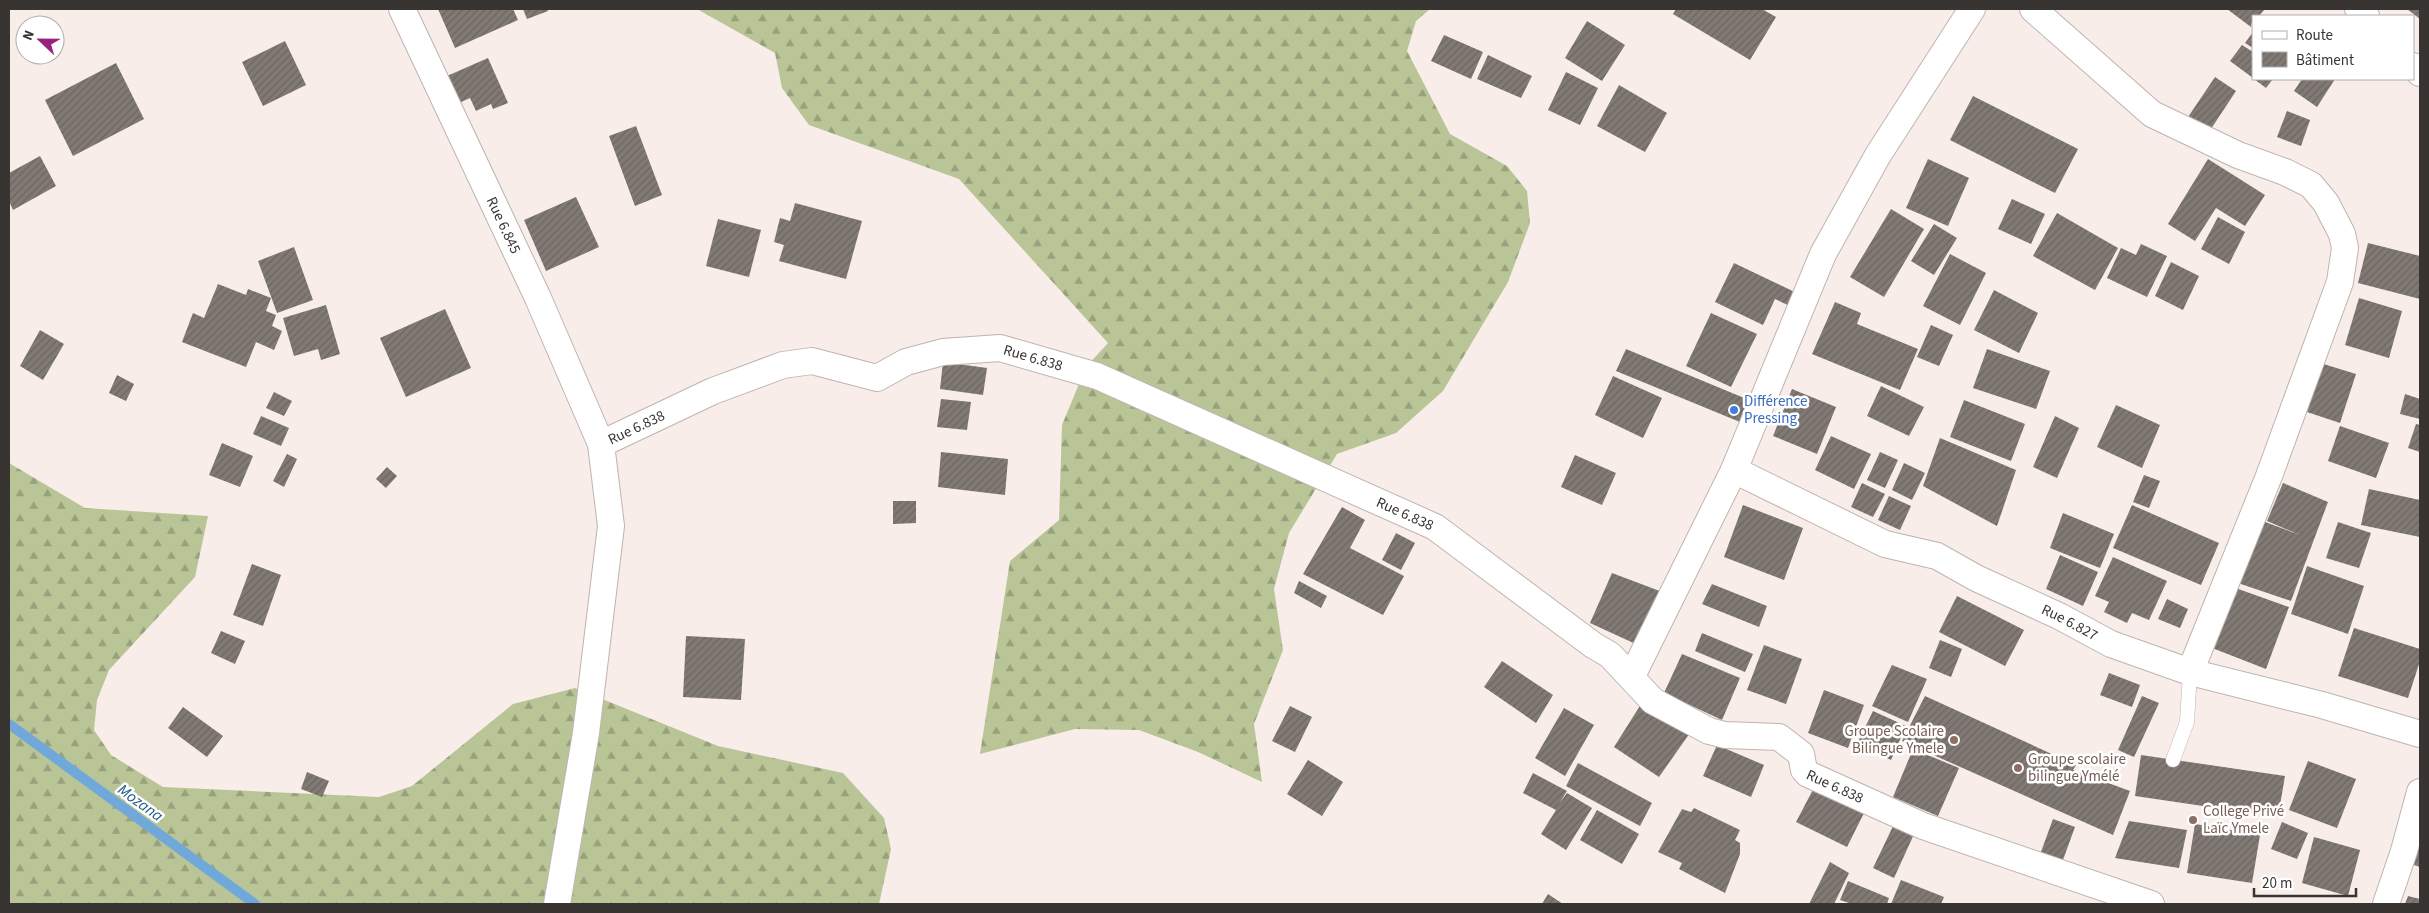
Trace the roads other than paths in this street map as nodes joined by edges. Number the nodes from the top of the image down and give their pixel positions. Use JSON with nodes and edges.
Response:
{"nodes":[{"id":1,"x":402,"y":9,"type":"edge"},
{"id":2,"x":1972,"y":9,"type":"edge"},
{"id":3,"x":2033,"y":9,"type":"edge"},
{"id":4,"x":601,"y":444,"type":"junction"},
{"id":5,"x":1734,"y":470,"type":"junction"},
{"id":6,"x":2190,"y":672,"type":"junction"},
{"id":7,"x":1632,"y":676,"type":"junction"},
{"id":8,"x":2420,"y":729,"type":"edge"},
{"id":9,"x":2174,"y":760,"type":"dead end"},
{"id":10,"x":2420,"y":792,"type":"edge"},
{"id":11,"x":557,"y":904,"type":"edge"},
{"id":12,"x":2151,"y":904,"type":"edge"},
{"id":13,"x":2386,"y":904,"type":"edge"}],
"edges":[{"from":1,"to":4,"type":"street","name":"Rue 6.845"},
{"from":2,"to":5,"type":"street"},
{"from":3,"to":6,"type":"street"},
{"from":4,"to":7,"type":"street","name":"Rue 6.838"},
{"from":4,"to":11,"type":"street","name":"Rue 6.845"},
{"from":5,"to":6,"type":"street","name":"Rue 6.827"},
{"from":5,"to":7,"type":"street"},
{"from":6,"to":8,"type":"street","name":"Rue 6.827"},
{"from":6,"to":9,"type":"lane"},
{"from":7,"to":12,"type":"street","name":"Rue 6.838"},
{"from":10,"to":13,"type":"street"}]}
